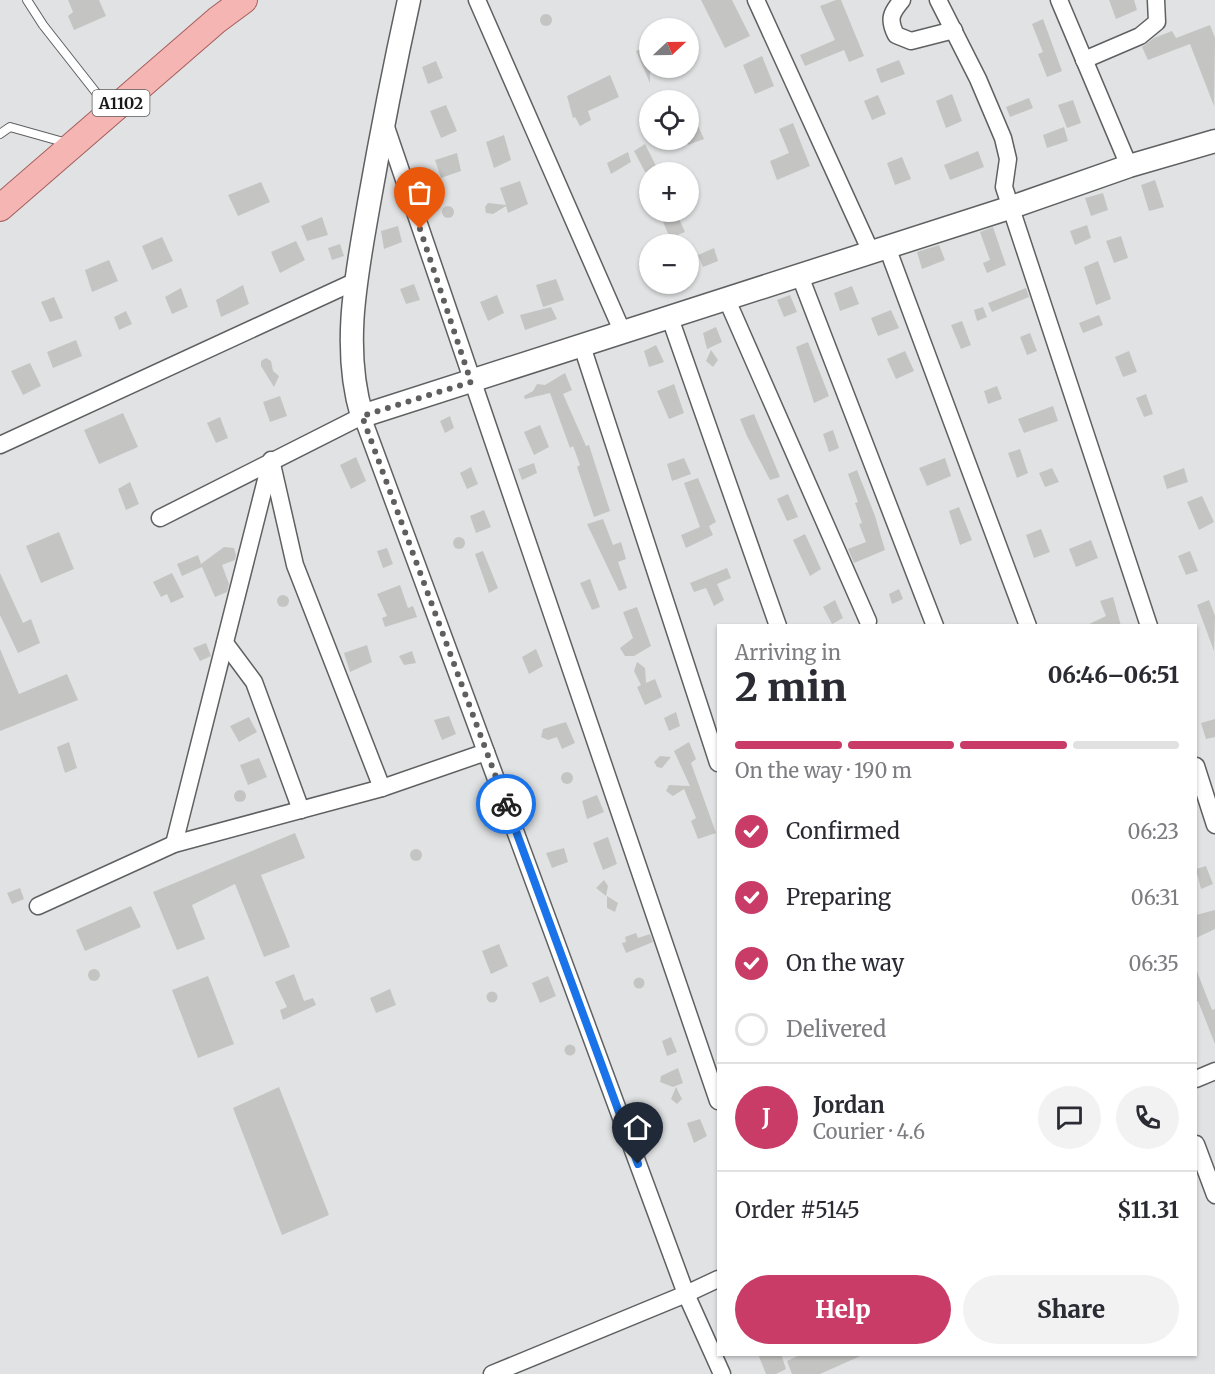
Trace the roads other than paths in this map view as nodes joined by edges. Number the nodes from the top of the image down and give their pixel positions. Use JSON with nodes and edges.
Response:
{"nodes":[{"id":1,"x":27,"y":0,"type":"edge"},
{"id":2,"x":244,"y":0,"type":"edge"},
{"id":3,"x":409,"y":0,"type":"edge"},
{"id":4,"x":477,"y":0,"type":"edge"},
{"id":5,"x":756,"y":0,"type":"edge"},
{"id":6,"x":902,"y":0,"type":"edge"},
{"id":7,"x":938,"y":0,"type":"edge"},
{"id":8,"x":1059,"y":0,"type":"edge"},
{"id":9,"x":1156,"y":0,"type":"edge"},
{"id":10,"x":954,"y":30,"type":"junction"},
{"id":11,"x":1084,"y":60,"type":"junction"},
{"id":12,"x":111,"y":112,"type":"junction"},
{"id":13,"x":384,"y":120,"type":"junction"},
{"id":14,"x":0,"y":134,"type":"edge"},
{"id":15,"x":1215,"y":141,"type":"edge"},
{"id":16,"x":73,"y":145,"type":"junction"},
{"id":17,"x":1129,"y":166,"type":"junction"},
{"id":18,"x":1012,"y":207,"type":"junction"},
{"id":19,"x":0,"y":208,"type":"edge"},
{"id":20,"x":879,"y":250,"type":"junction"},
{"id":21,"x":800,"y":276,"type":"junction"},
{"id":22,"x":356,"y":281,"type":"junction"},
{"id":23,"x":727,"y":300,"type":"junction"},
{"id":24,"x":669,"y":318,"type":"junction"},
{"id":25,"x":623,"y":333,"type":"junction"},
{"id":26,"x":582,"y":346,"type":"junction"},
{"id":27,"x":471,"y":382,"type":"junction"},
{"id":28,"x":362,"y":416,"type":"junction"},
{"id":29,"x":0,"y":445,"type":"edge"},
{"id":30,"x":271,"y":460,"type":"junction"},
{"id":31,"x":160,"y":518,"type":"dead end"},
{"id":32,"x":868,"y":621,"type":"dead end"},
{"id":33,"x":777,"y":624,"type":"edge"},
{"id":34,"x":934,"y":624,"type":"edge"},
{"id":35,"x":1027,"y":624,"type":"edge"},
{"id":36,"x":1148,"y":624,"type":"edge"},
{"id":37,"x":225,"y":643,"type":"junction"},
{"id":38,"x":486,"y":752,"type":"junction"},
{"id":39,"x":717,"y":760,"type":"edge"},
{"id":40,"x":1197,"y":769,"type":"edge"},
{"id":41,"x":382,"y":788,"type":"junction"},
{"id":42,"x":301,"y":810,"type":"junction"},
{"id":43,"x":1215,"y":825,"type":"edge"},
{"id":44,"x":174,"y":844,"type":"junction"},
{"id":45,"x":38,"y":906,"type":"dead end"},
{"id":46,"x":1215,"y":1071,"type":"edge"},
{"id":47,"x":1197,"y":1076,"type":"edge"},
{"id":48,"x":717,"y":1098,"type":"edge"},
{"id":49,"x":1197,"y":1147,"type":"edge"},
{"id":50,"x":1215,"y":1195,"type":"edge"},
{"id":51,"x":717,"y":1279,"type":"edge"},
{"id":52,"x":686,"y":1294,"type":"junction"},
{"id":53,"x":492,"y":1374,"type":"edge"},
{"id":54,"x":722,"y":1374,"type":"edge"}],
"edges":[{"from":1,"to":12,"type":"lane"},
{"from":2,"to":12,"type":"main road","number":"A1102"},
{"from":3,"to":13,"type":"main road"},
{"from":4,"to":25,"type":"street"},
{"from":5,"to":20,"type":"street"},
{"from":6,"to":10,"type":"street"},
{"from":7,"to":10,"type":"street"},
{"from":8,"to":11,"type":"street"},
{"from":9,"to":11,"type":"street"},
{"from":10,"to":18,"type":"street"},
{"from":11,"to":17,"type":"street"},
{"from":12,"to":16,"type":"main road","number":"A1102"},
{"from":13,"to":22,"type":"main road"},
{"from":13,"to":27,"type":"street"},
{"from":14,"to":16,"type":"lane"},
{"from":15,"to":17,"type":"main road"},
{"from":16,"to":19,"type":"main road","number":"A1102"},
{"from":17,"to":18,"type":"main road"},
{"from":18,"to":20,"type":"main road"},
{"from":18,"to":36,"type":"street"},
{"from":20,"to":21,"type":"main road"},
{"from":20,"to":35,"type":"street"},
{"from":21,"to":23,"type":"main road"},
{"from":21,"to":34,"type":"street"},
{"from":22,"to":28,"type":"main road"},
{"from":22,"to":29,"type":"street"},
{"from":23,"to":24,"type":"main road"},
{"from":23,"to":32,"type":"street"},
{"from":24,"to":25,"type":"main road"},
{"from":24,"to":33,"type":"street"},
{"from":25,"to":26,"type":"main road"},
{"from":26,"to":27,"type":"main road"},
{"from":26,"to":39,"type":"street"},
{"from":27,"to":28,"type":"main road"},
{"from":27,"to":48,"type":"street"},
{"from":28,"to":30,"type":"street"},
{"from":28,"to":38,"type":"street"},
{"from":30,"to":31,"type":"street"},
{"from":30,"to":37,"type":"street"},
{"from":30,"to":41,"type":"street"},
{"from":37,"to":42,"type":"street"},
{"from":37,"to":44,"type":"street"},
{"from":38,"to":41,"type":"street"},
{"from":38,"to":52,"type":"street"},
{"from":40,"to":43,"type":"street"},
{"from":41,"to":42,"type":"street"},
{"from":42,"to":44,"type":"street"},
{"from":44,"to":45,"type":"street"},
{"from":46,"to":47,"type":"street"},
{"from":49,"to":50,"type":"street"},
{"from":51,"to":52,"type":"street"},
{"from":52,"to":53,"type":"street"},
{"from":52,"to":54,"type":"street"}]}
